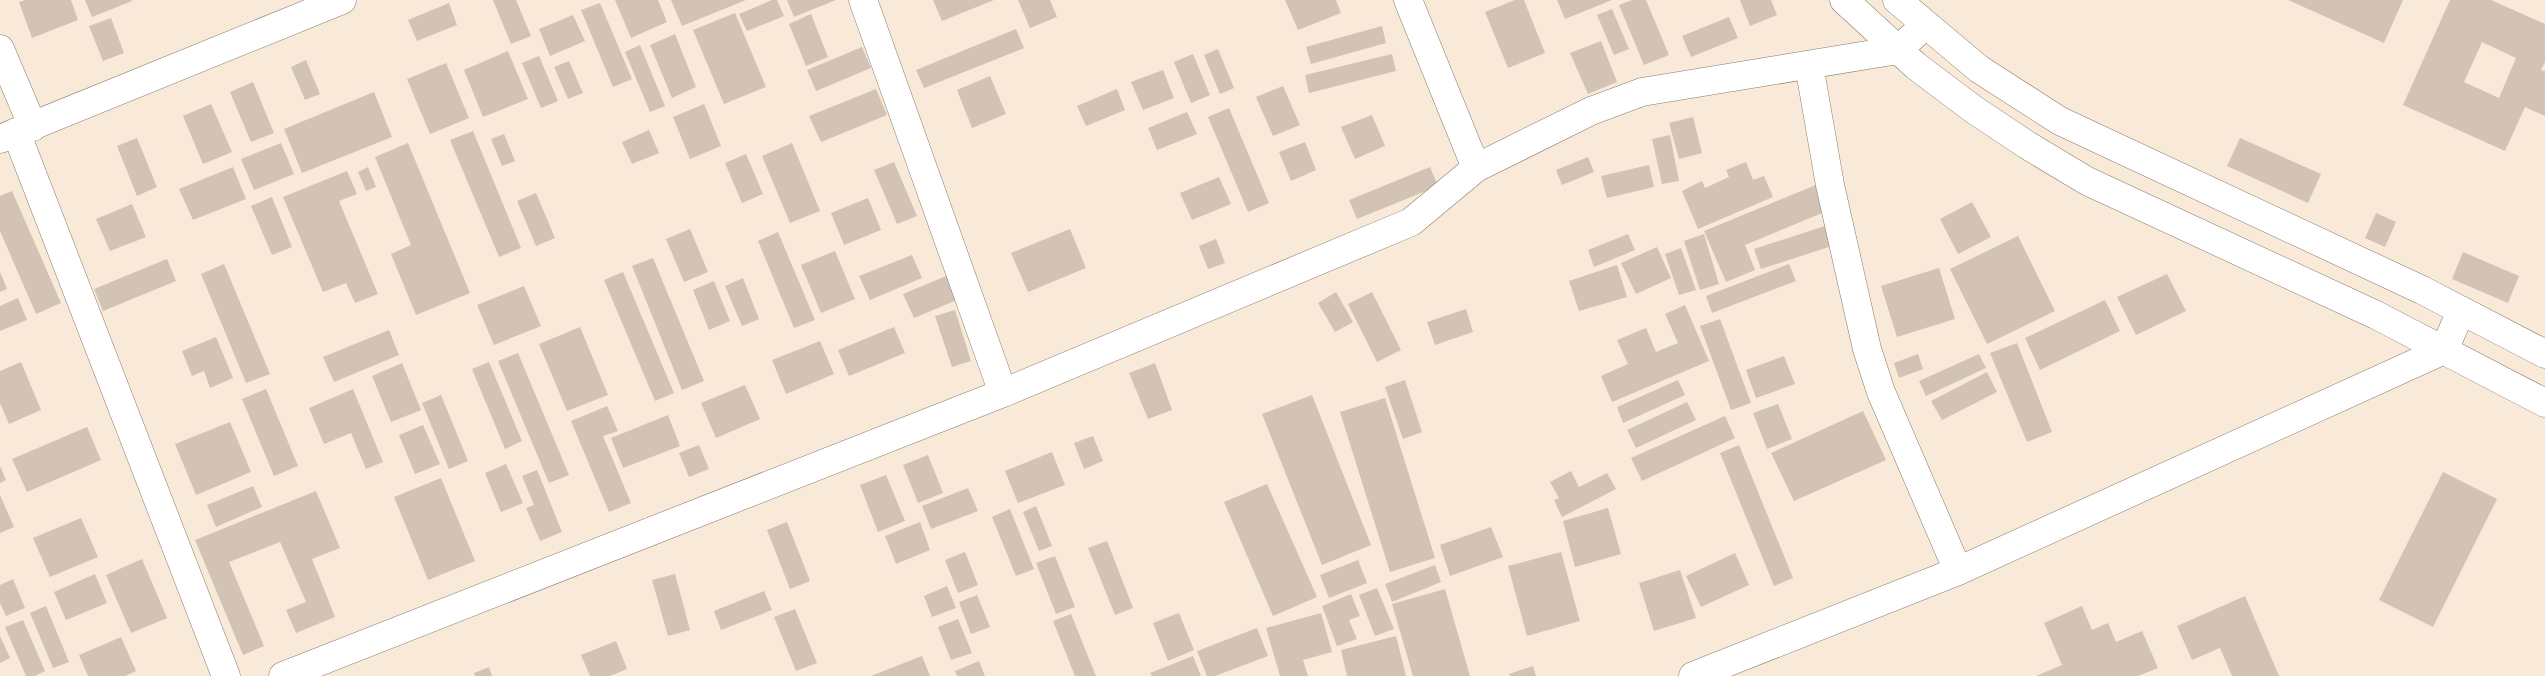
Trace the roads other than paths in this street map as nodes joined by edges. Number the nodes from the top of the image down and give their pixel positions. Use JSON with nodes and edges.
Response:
{"nodes":[{"id":1,"x":342,"y":0,"type":"edge"},
{"id":2,"x":863,"y":0,"type":"edge"},
{"id":3,"x":1408,"y":0,"type":"edge"},
{"id":4,"x":1844,"y":0,"type":"edge"},
{"id":5,"x":1897,"y":0,"type":"edge"},
{"id":6,"x":1925,"y":25,"type":"junction"},
{"id":7,"x":0,"y":49,"type":"edge"},
{"id":8,"x":1898,"y":50,"type":"junction"},
{"id":9,"x":1809,"y":64,"type":"junction"},
{"id":10,"x":16,"y":133,"type":"edge"},
{"id":11,"x":1476,"y":168,"type":"junction"},
{"id":12,"x":2461,"y":311,"type":"junction"},
{"id":13,"x":2444,"y":350,"type":"junction"},
{"id":14,"x":2545,"y":354,"type":"edge"},
{"id":15,"x":1003,"y":393,"type":"junction"},
{"id":16,"x":2545,"y":403,"type":"edge"},
{"id":17,"x":1958,"y":571,"type":"junction"},
{"id":18,"x":226,"y":676,"type":"edge"},
{"id":19,"x":283,"y":676,"type":"edge"},
{"id":20,"x":1693,"y":676,"type":"edge"}],
"edges":[{"from":1,"to":10,"type":"street"},
{"from":2,"to":15,"type":"street"},
{"from":3,"to":11,"type":"street"},
{"from":4,"to":8,"type":"street"},
{"from":5,"to":6,"type":"street"},
{"from":6,"to":8,"type":"street"},
{"from":6,"to":12,"type":"street"},
{"from":7,"to":10,"type":"street"},
{"from":8,"to":9,"type":"street"},
{"from":8,"to":13,"type":"street"},
{"from":9,"to":11,"type":"street"},
{"from":9,"to":17,"type":"street"},
{"from":10,"to":18,"type":"street"},
{"from":11,"to":15,"type":"street"},
{"from":12,"to":13,"type":"street"},
{"from":12,"to":14,"type":"street"},
{"from":13,"to":16,"type":"street"},
{"from":13,"to":17,"type":"street"},
{"from":15,"to":19,"type":"street"},
{"from":17,"to":20,"type":"street"}]}
